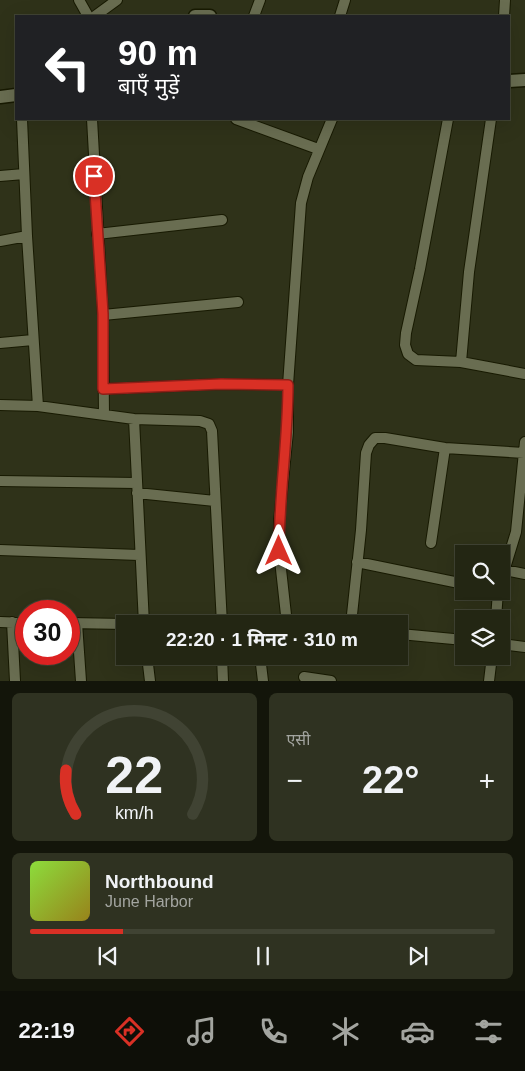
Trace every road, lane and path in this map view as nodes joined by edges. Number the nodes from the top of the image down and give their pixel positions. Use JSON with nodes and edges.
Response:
{"nodes":[{"id":1,"x":79,"y":0,"type":"edge"},
{"id":2,"x":117,"y":0,"type":"edge"},
{"id":3,"x":260,"y":0,"type":"edge"},
{"id":4,"x":345,"y":0,"type":"edge"},
{"id":5,"x":506,"y":0,"type":"edge"},
{"id":6,"x":87,"y":15,"type":"edge"},
{"id":7,"x":96,"y":15,"type":"edge"},
{"id":8,"x":254,"y":15,"type":"edge"},
{"id":9,"x":340,"y":15,"type":"edge"},
{"id":10,"x":504,"y":15,"type":"edge"},
{"id":11,"x":525,"y":80,"type":"edge"},
{"id":12,"x":510,"y":81,"type":"edge"},
{"id":13,"x":15,"y":95,"type":"edge"},
{"id":14,"x":0,"y":97,"type":"edge"},
{"id":15,"x":22,"y":120,"type":"edge"},
{"id":16,"x":92,"y":120,"type":"edge"},
{"id":17,"x":239,"y":120,"type":"edge"},
{"id":18,"x":332,"y":120,"type":"edge"},
{"id":19,"x":448,"y":120,"type":"edge"},
{"id":20,"x":491,"y":120,"type":"edge"},
{"id":21,"x":318,"y":149,"type":"junction"},
{"id":22,"x":24,"y":174,"type":"junction"},
{"id":23,"x":0,"y":176,"type":"edge"},
{"id":24,"x":222,"y":220,"type":"dead end"},
{"id":25,"x":97,"y":234,"type":"junction"},
{"id":26,"x":27,"y":236,"type":"junction"},
{"id":27,"x":0,"y":240,"type":"edge"},
{"id":28,"x":238,"y":302,"type":"dead end"},
{"id":29,"x":103,"y":314,"type":"junction"},
{"id":30,"x":33,"y":340,"type":"junction"},
{"id":31,"x":0,"y":344,"type":"edge"},
{"id":32,"x":461,"y":362,"type":"junction"},
{"id":33,"x":525,"y":374,"type":"edge"},
{"id":34,"x":288,"y":385,"type":"junction"},
{"id":35,"x":103,"y":389,"type":"junction"},
{"id":36,"x":0,"y":405,"type":"edge"},
{"id":37,"x":38,"y":406,"type":"junction"},
{"id":38,"x":104,"y":414,"type":"junction"},
{"id":39,"x":134,"y":420,"type":"junction"},
{"id":40,"x":525,"y":442,"type":"edge"},
{"id":41,"x":445,"y":448,"type":"junction"},
{"id":42,"x":524,"y":453,"type":"junction"},
{"id":43,"x":0,"y":481,"type":"edge"},
{"id":44,"x":137,"y":488,"type":"junction"},
{"id":45,"x":215,"y":500,"type":"junction"},
{"id":46,"x":431,"y":543,"type":"dead end"},
{"id":47,"x":0,"y":550,"type":"edge"},
{"id":48,"x":510,"y":553,"type":"edge"},
{"id":49,"x":139,"y":555,"type":"junction"},
{"id":50,"x":357,"y":562,"type":"junction"},
{"id":51,"x":510,"y":571,"type":"edge"},
{"id":52,"x":525,"y":574,"type":"edge"},
{"id":53,"x":455,"y":582,"type":"edge"},
{"id":54,"x":143,"y":615,"type":"edge"},
{"id":55,"x":221,"y":615,"type":"edge"},
{"id":56,"x":286,"y":615,"type":"edge"},
{"id":57,"x":352,"y":615,"type":"edge"},
{"id":58,"x":0,"y":622,"type":"edge"},
{"id":59,"x":12,"y":622,"type":"junction"},
{"id":60,"x":15,"y":622,"type":"edge"},
{"id":61,"x":80,"y":623,"type":"edge"},
{"id":62,"x":116,"y":624,"type":"edge"},
{"id":63,"x":408,"y":635,"type":"edge"},
{"id":64,"x":455,"y":639,"type":"edge"},
{"id":65,"x":510,"y":645,"type":"edge"},
{"id":66,"x":525,"y":647,"type":"edge"},
{"id":67,"x":79,"y":665,"type":"edge"},
{"id":68,"x":148,"y":665,"type":"edge"},
{"id":69,"x":222,"y":665,"type":"edge"},
{"id":70,"x":261,"y":665,"type":"edge"},
{"id":71,"x":491,"y":665,"type":"edge"},
{"id":72,"x":304,"y":677,"type":"dead end"},
{"id":73,"x":15,"y":681,"type":"edge"},
{"id":74,"x":81,"y":681,"type":"edge"},
{"id":75,"x":150,"y":681,"type":"edge"},
{"id":76,"x":223,"y":681,"type":"edge"},
{"id":77,"x":263,"y":681,"type":"edge"},
{"id":78,"x":332,"y":681,"type":"edge"},
{"id":79,"x":489,"y":681,"type":"edge"}],
"edges":[{"from":1,"to":6,"type":"street"},
{"from":2,"to":7,"type":"street"},
{"from":3,"to":8,"type":"street"},
{"from":4,"to":9,"type":"street"},
{"from":5,"to":10,"type":"street"},
{"from":11,"to":12,"type":"street"},
{"from":13,"to":14,"type":"street"},
{"from":15,"to":22,"type":"street"},
{"from":16,"to":25,"type":"street"},
{"from":17,"to":21,"type":"street"},
{"from":18,"to":21,"type":"street"},
{"from":19,"to":32,"type":"street"},
{"from":20,"to":32,"type":"street"},
{"from":21,"to":34,"type":"street"},
{"from":22,"to":23,"type":"street"},
{"from":22,"to":26,"type":"street"},
{"from":24,"to":25,"type":"street"},
{"from":25,"to":29,"type":"street"},
{"from":26,"to":27,"type":"street"},
{"from":26,"to":30,"type":"street"},
{"from":28,"to":29,"type":"street"},
{"from":29,"to":35,"type":"street"},
{"from":30,"to":31,"type":"street"},
{"from":30,"to":37,"type":"street"},
{"from":32,"to":33,"type":"street"},
{"from":34,"to":35,"type":"street"},
{"from":34,"to":56,"type":"street"},
{"from":35,"to":38,"type":"street"},
{"from":36,"to":37,"type":"street"},
{"from":37,"to":38,"type":"street"},
{"from":38,"to":39,"type":"street"},
{"from":39,"to":44,"type":"street"},
{"from":39,"to":45,"type":"street"},
{"from":40,"to":42,"type":"street"},
{"from":41,"to":42,"type":"street"},
{"from":41,"to":46,"type":"street"},
{"from":41,"to":50,"type":"street"},
{"from":42,"to":48,"type":"street"},
{"from":43,"to":44,"type":"street"},
{"from":44,"to":45,"type":"street"},
{"from":44,"to":49,"type":"street"},
{"from":45,"to":55,"type":"street"},
{"from":47,"to":49,"type":"street"},
{"from":49,"to":54,"type":"street"},
{"from":50,"to":53,"type":"street"},
{"from":50,"to":57,"type":"street"},
{"from":51,"to":52,"type":"street"},
{"from":58,"to":59,"type":"street"},
{"from":59,"to":60,"type":"street"},
{"from":59,"to":73,"type":"street"},
{"from":61,"to":62,"type":"street"},
{"from":63,"to":64,"type":"street"},
{"from":65,"to":66,"type":"street"},
{"from":67,"to":74,"type":"street"},
{"from":68,"to":75,"type":"street"},
{"from":69,"to":76,"type":"street"},
{"from":70,"to":77,"type":"street"},
{"from":71,"to":79,"type":"street"},
{"from":72,"to":78,"type":"street"}]}
